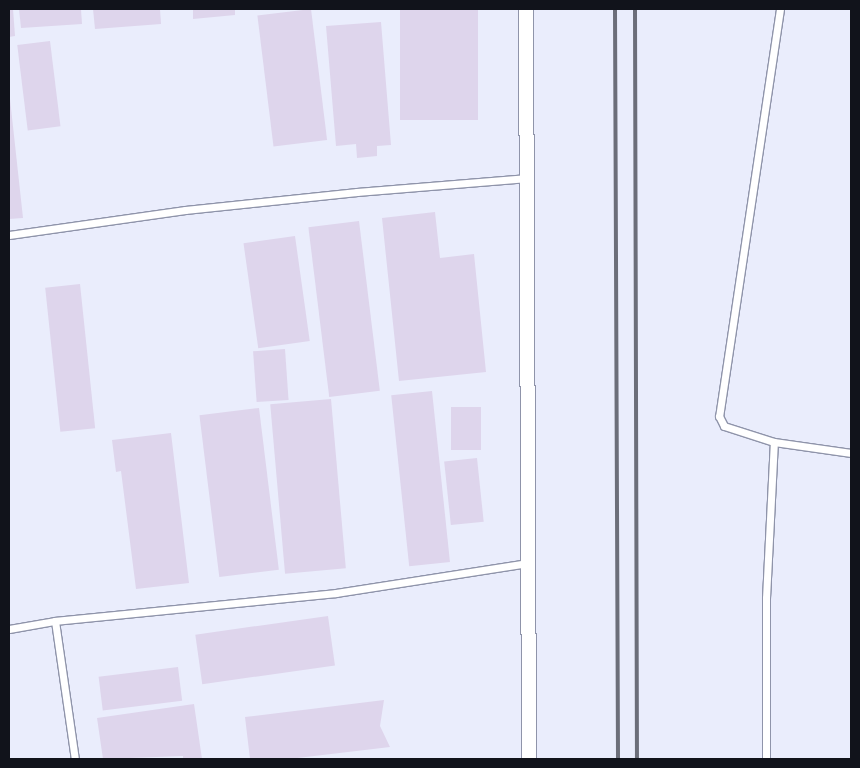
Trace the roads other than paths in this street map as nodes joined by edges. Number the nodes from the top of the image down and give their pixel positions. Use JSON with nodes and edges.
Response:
{"nodes":[{"id":1,"x":526,"y":9,"type":"edge"},
{"id":2,"x":780,"y":9,"type":"edge"},
{"id":3,"x":528,"y":178,"type":"junction"},
{"id":4,"x":9,"y":235,"type":"edge"},
{"id":5,"x":774,"y":442,"type":"junction"},
{"id":6,"x":851,"y":453,"type":"edge"},
{"id":7,"x":528,"y":563,"type":"junction"},
{"id":8,"x":55,"y":621,"type":"junction"},
{"id":9,"x":9,"y":629,"type":"edge"},
{"id":10,"x":75,"y":759,"type":"edge"},
{"id":11,"x":529,"y":759,"type":"edge"},
{"id":12,"x":766,"y":759,"type":"edge"}],
"edges":[{"from":1,"to":3,"type":"street"},
{"from":2,"to":5,"type":"lane"},
{"from":3,"to":4,"type":"lane"},
{"from":3,"to":7,"type":"street"},
{"from":5,"to":6,"type":"lane"},
{"from":5,"to":12,"type":"lane"},
{"from":7,"to":8,"type":"lane"},
{"from":7,"to":11,"type":"street"},
{"from":8,"to":9,"type":"lane"},
{"from":8,"to":10,"type":"lane"}]}
